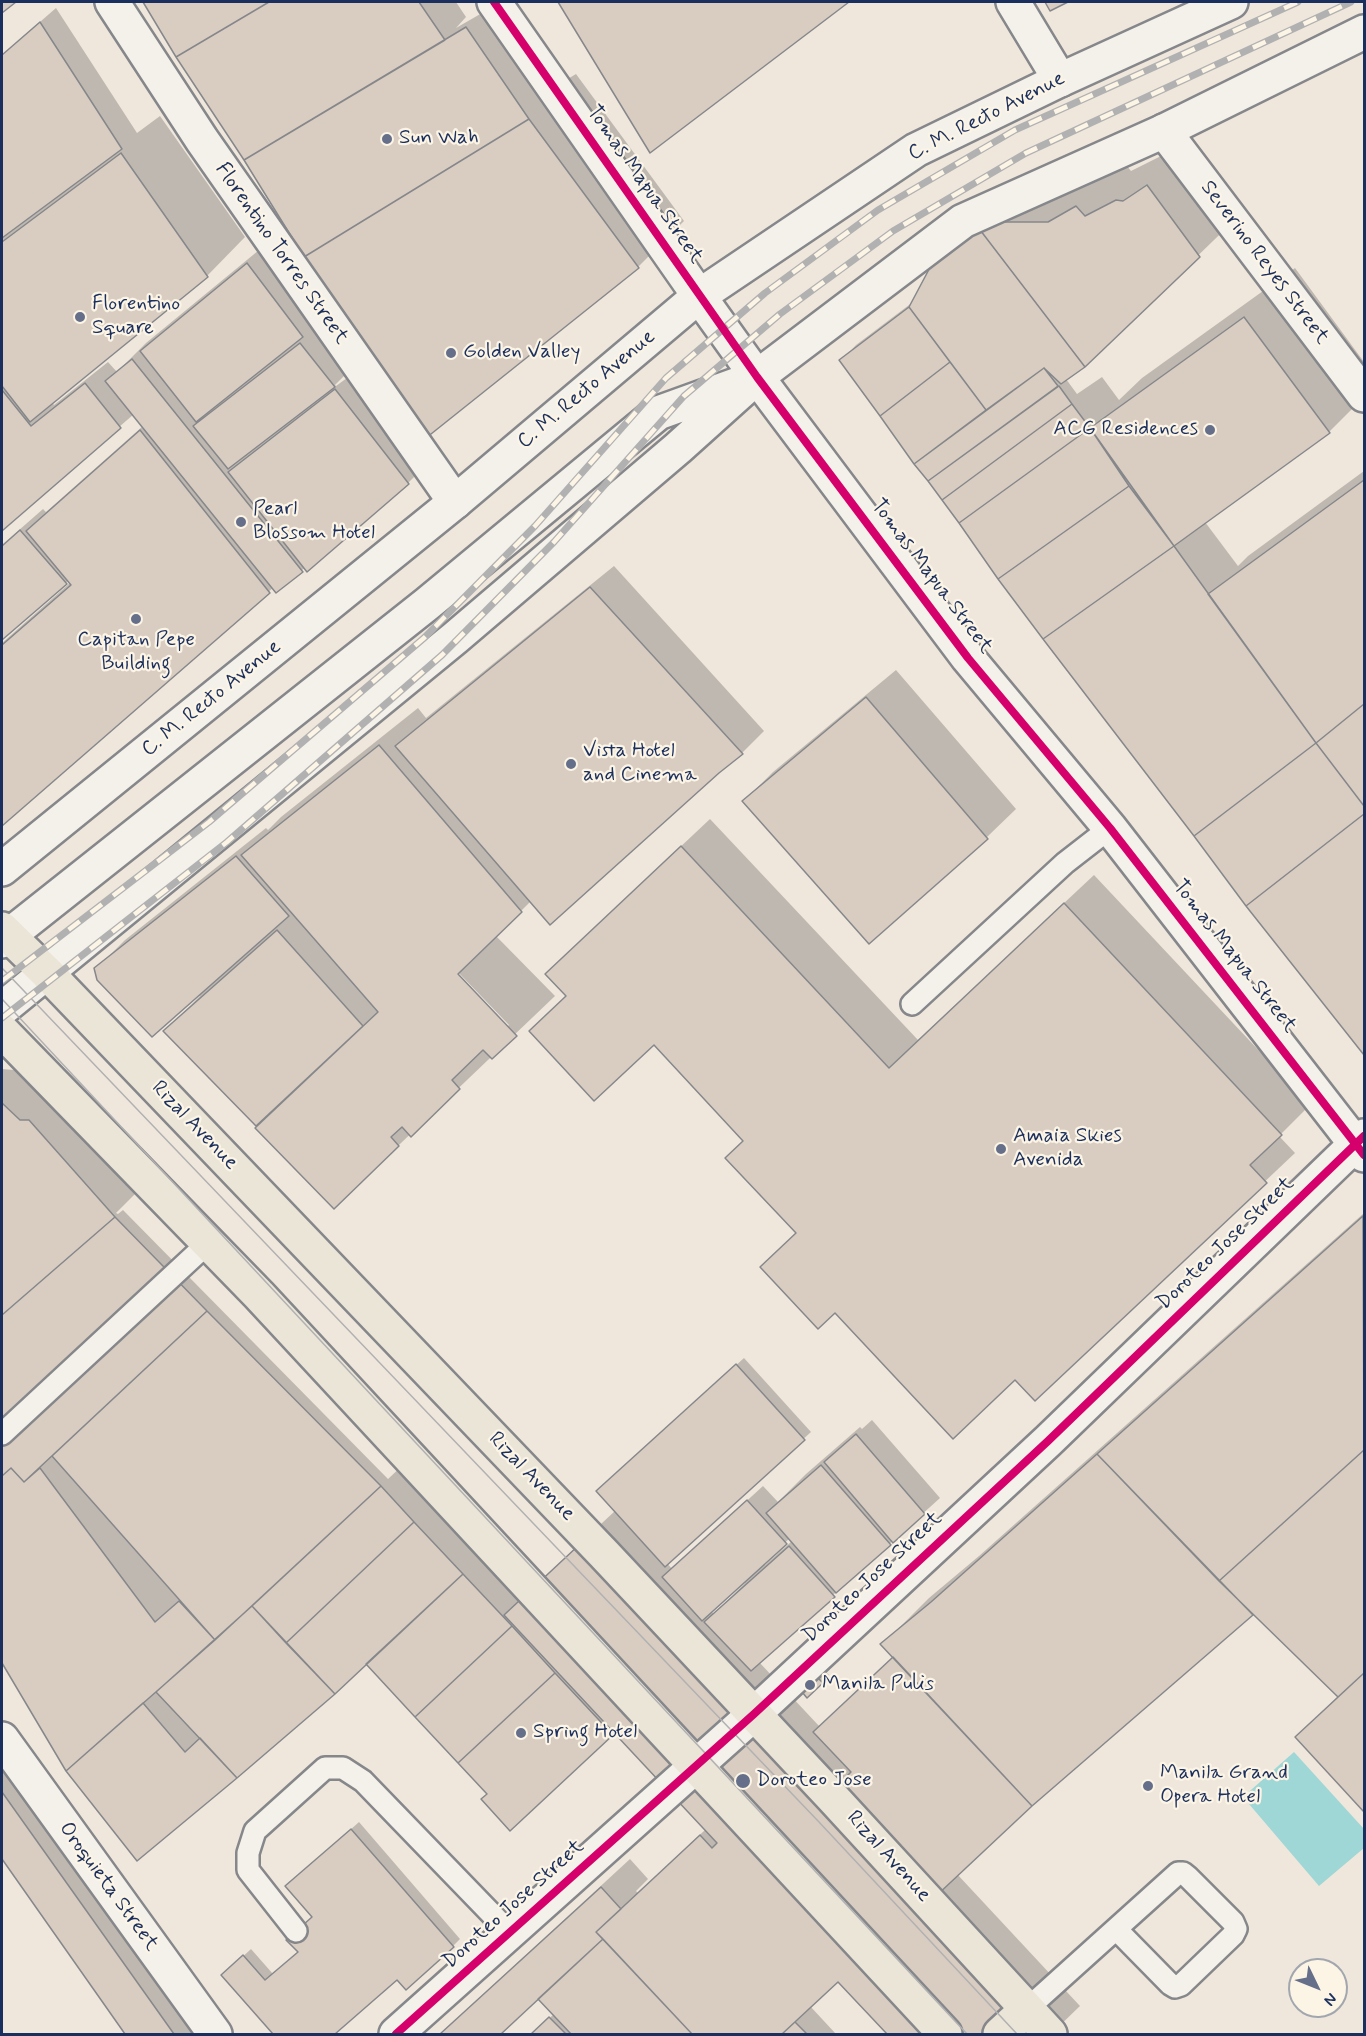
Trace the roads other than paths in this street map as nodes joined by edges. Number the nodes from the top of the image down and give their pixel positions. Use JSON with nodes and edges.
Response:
{"nodes":[{"id":1,"x":112,"y":2,"type":"edge"},
{"id":2,"x":495,"y":2,"type":"edge"},
{"id":3,"x":1013,"y":2,"type":"edge"},
{"id":4,"x":1232,"y":2,"type":"edge"},
{"id":5,"x":1365,"y":32,"type":"edge"},
{"id":6,"x":1060,"y":80,"type":"junction"},
{"id":7,"x":1164,"y":131,"type":"junction"},
{"id":8,"x":699,"y":296,"type":"junction"},
{"id":9,"x":757,"y":377,"type":"junction"},
{"id":10,"x":1365,"y":395,"type":"edge"},
{"id":11,"x":455,"y":502,"type":"junction"},
{"id":12,"x":1110,"y":828,"type":"junction"},
{"id":13,"x":2,"y":868,"type":"edge"},
{"id":14,"x":4,"y":935,"type":"edge"},
{"id":15,"x":47,"y":973,"type":"junction"},
{"id":16,"x":912,"y":1004,"type":"dead end"},
{"id":17,"x":2,"y":1009,"type":"edge"},
{"id":18,"x":2,"y":1031,"type":"edge"},
{"id":19,"x":1362,"y":1145,"type":"edge"},
{"id":20,"x":207,"y":1243,"type":"junction"},
{"id":21,"x":2,"y":1434,"type":"edge"},
{"id":22,"x":754,"y":1713,"type":"junction"},
{"id":23,"x":2,"y":1739,"type":"edge"},
{"id":24,"x":696,"y":1766,"type":"junction"},
{"id":25,"x":1116,"y":1929,"type":"junction"},
{"id":26,"x":296,"y":1931,"type":"dead end"},
{"id":27,"x":510,"y":1933,"type":"junction"},
{"id":28,"x":1027,"y":2009,"type":"junction"},
{"id":29,"x":215,"y":2034,"type":"edge"},
{"id":30,"x":396,"y":2034,"type":"edge"},
{"id":31,"x":945,"y":2034,"type":"edge"},
{"id":32,"x":1000,"y":2034,"type":"edge"},
{"id":33,"x":1050,"y":2034,"type":"edge"}],
"edges":[{"from":1,"to":11,"type":"street","name":"Florentino Torres Street"},
{"from":2,"to":8,"type":"street","name":"Tomas Mapua Street"},
{"from":3,"to":6,"type":"street"},
{"from":4,"to":6,"type":"street","name":"C. M. Recto Avenue"},
{"from":5,"to":7,"type":"street"},
{"from":6,"to":8,"type":"street","name":"C. M. Recto Avenue"},
{"from":7,"to":9,"type":"street"},
{"from":7,"to":10,"type":"street","name":"Severino Reyes Street"},
{"from":8,"to":9,"type":"street","name":"Tomas Mapua Street"},
{"from":8,"to":11,"type":"street","name":"C. M. Recto Avenue"},
{"from":9,"to":12,"type":"street","name":"Tomas Mapua Street"},
{"from":9,"to":14,"type":"street"},
{"from":9,"to":15,"type":"street"},
{"from":11,"to":13,"type":"street","name":"C. M. Recto Avenue"},
{"from":12,"to":16,"type":"lane"},
{"from":12,"to":19,"type":"street","name":"Tomas Mapua Street"},
{"from":14,"to":15,"type":"main road","name":"Rizal Avenue"},
{"from":15,"to":17,"type":"street"},
{"from":15,"to":22,"type":"main road","name":"Rizal Avenue"},
{"from":18,"to":20,"type":"main road"},
{"from":19,"to":22,"type":"street","name":"Doroteo Jose Street"},
{"from":20,"to":21,"type":"lane"},
{"from":20,"to":24,"type":"main road"},
{"from":22,"to":24,"type":"street","name":"Doroteo Jose Street"},
{"from":22,"to":28,"type":"main road","name":"Rizal Avenue"},
{"from":23,"to":29,"type":"street","name":"Oroquieta Street"},
{"from":24,"to":27,"type":"street","name":"Doroteo Jose Street"},
{"from":24,"to":31,"type":"main road"},
{"from":25,"to":25,"type":"lane"},
{"from":25,"to":28,"type":"lane"},
{"from":26,"to":27,"type":"lane"},
{"from":27,"to":30,"type":"street","name":"Doroteo Jose Street"},
{"from":28,"to":32,"type":"main road"},
{"from":28,"to":33,"type":"main road","name":"Rizal Avenue"}]}
